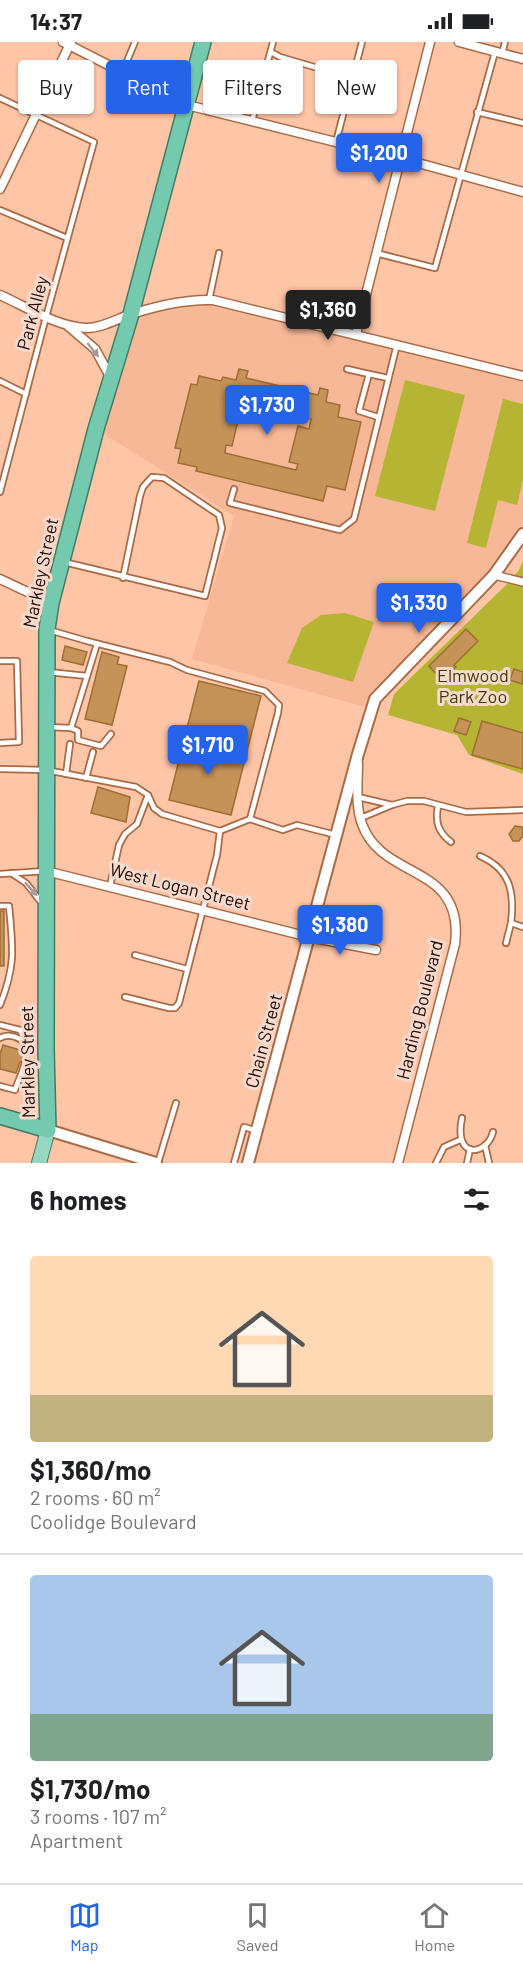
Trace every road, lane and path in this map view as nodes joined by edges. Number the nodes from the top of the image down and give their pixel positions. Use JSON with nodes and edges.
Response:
{"nodes":[{"id":1,"x":135,"y":42,"type":"edge"},
{"id":2,"x":203,"y":42,"type":"edge"},
{"id":3,"x":273,"y":42,"type":"edge"},
{"id":4,"x":362,"y":42,"type":"edge"},
{"id":5,"x":430,"y":42,"type":"edge"},
{"id":6,"x":459,"y":42,"type":"edge"},
{"id":7,"x":505,"y":42,"type":"edge"},
{"id":8,"x":68,"y":43,"type":"edge"},
{"id":9,"x":271,"y":52,"type":"junction"},
{"id":10,"x":498,"y":53,"type":"junction"},
{"id":11,"x":523,"y":59,"type":"edge"},
{"id":12,"x":60,"y":60,"type":"edge"},
{"id":13,"x":127,"y":60,"type":"edge"},
{"id":14,"x":357,"y":60,"type":"edge"},
{"id":15,"x":106,"y":65,"type":"edge"},
{"id":16,"x":315,"y":67,"type":"edge"},
{"id":17,"x":191,"y":89,"type":"edge"},
{"id":18,"x":0,"y":98,"type":"edge"},
{"id":19,"x":18,"y":106,"type":"edge"},
{"id":20,"x":191,"y":106,"type":"edge"},
{"id":21,"x":477,"y":112,"type":"junction"},
{"id":22,"x":36,"y":114,"type":"joint"},
{"id":23,"x":185,"y":114,"type":"edge"},
{"id":24,"x":343,"y":114,"type":"edge"},
{"id":25,"x":252,"y":121,"type":"junction"},
{"id":26,"x":523,"y":123,"type":"edge"},
{"id":27,"x":336,"y":142,"type":"junction"},
{"id":28,"x":399,"y":158,"type":"junction"},
{"id":29,"x":460,"y":175,"type":"junction"},
{"id":30,"x":0,"y":189,"type":"edge"},
{"id":31,"x":523,"y":192,"type":"edge"},
{"id":32,"x":0,"y":210,"type":"edge"},
{"id":33,"x":67,"y":237,"type":"junction"},
{"id":34,"x":219,"y":253,"type":"dead end"},
{"id":35,"x":376,"y":253,"type":"junction"},
{"id":36,"x":0,"y":295,"type":"edge"},
{"id":37,"x":209,"y":300,"type":"junction"},
{"id":38,"x":131,"y":314,"type":"junction"},
{"id":39,"x":46,"y":316,"type":"junction"},
{"id":40,"x":68,"y":326,"type":"junction"},
{"id":41,"x":356,"y":334,"type":"junction"},
{"id":42,"x":397,"y":344,"type":"junction"},
{"id":43,"x":346,"y":369,"type":"dead end"},
{"id":44,"x":369,"y":374,"type":"junction"},
{"id":45,"x":523,"y":376,"type":"edge"},
{"id":46,"x":388,"y":378,"type":"junction"},
{"id":47,"x":112,"y":380,"type":"junction"},
{"id":48,"x":0,"y":381,"type":"edge"},
{"id":49,"x":26,"y":394,"type":"junction"},
{"id":50,"x":378,"y":417,"type":"junction"},
{"id":51,"x":234,"y":489,"type":"dead end"},
{"id":52,"x":0,"y":490,"type":"edge"},
{"id":53,"x":523,"y":534,"type":"edge"},
{"id":54,"x":61,"y":562,"type":"junction"},
{"id":55,"x":494,"y":575,"type":"junction"},
{"id":56,"x":123,"y":578,"type":"junction"},
{"id":57,"x":0,"y":579,"type":"edge"},
{"id":58,"x":523,"y":582,"type":"edge"},
{"id":59,"x":51,"y":603,"type":"junction"},
{"id":60,"x":47,"y":629,"type":"junction"},
{"id":61,"x":97,"y":644,"type":"junction"},
{"id":62,"x":0,"y":661,"type":"edge"},
{"id":63,"x":45,"y":671,"type":"junction"},
{"id":64,"x":87,"y":676,"type":"junction"},
{"id":65,"x":45,"y":727,"type":"junction"},
{"id":66,"x":71,"y":728,"type":"junction"},
{"id":67,"x":111,"y":734,"type":"dead end"},
{"id":68,"x":0,"y":743,"type":"edge"},
{"id":69,"x":70,"y":744,"type":"dead end"},
{"id":70,"x":93,"y":752,"type":"dead end"},
{"id":71,"x":358,"y":754,"type":"junction"},
{"id":72,"x":0,"y":769,"type":"edge"},
{"id":73,"x":46,"y":770,"type":"junction"},
{"id":74,"x":66,"y":774,"type":"junction"},
{"id":75,"x":86,"y":778,"type":"junction"},
{"id":76,"x":148,"y":795,"type":"junction"},
{"id":77,"x":358,"y":797,"type":"junction"},
{"id":78,"x":392,"y":805,"type":"junction"},
{"id":79,"x":438,"y":806,"type":"junction"},
{"id":80,"x":523,"y":810,"type":"edge"},
{"id":81,"x":361,"y":818,"type":"junction"},
{"id":82,"x":250,"y":819,"type":"junction"},
{"id":83,"x":220,"y":831,"type":"junction"},
{"id":84,"x":336,"y":835,"type":"junction"},
{"id":85,"x":451,"y":842,"type":"dead end"},
{"id":86,"x":480,"y":855,"type":"dead end"},
{"id":87,"x":46,"y":871,"type":"junction"},
{"id":88,"x":11,"y":873,"type":"junction"},
{"id":89,"x":0,"y":874,"type":"edge"},
{"id":90,"x":110,"y":886,"type":"junction"},
{"id":91,"x":0,"y":906,"type":"edge"},
{"id":92,"x":46,"y":910,"type":"junction"},
{"id":93,"x":202,"y":910,"type":"junction"},
{"id":94,"x":4,"y":923,"type":"dead end"},
{"id":95,"x":10,"y":923,"type":"junction"},
{"id":96,"x":511,"y":923,"type":"junction"},
{"id":97,"x":523,"y":927,"type":"edge"},
{"id":98,"x":309,"y":937,"type":"junction"},
{"id":99,"x":4,"y":942,"type":"dead end"},
{"id":100,"x":12,"y":942,"type":"junction"},
{"id":101,"x":506,"y":943,"type":"dead end"},
{"id":102,"x":376,"y":950,"type":"dead end"},
{"id":103,"x":135,"y":955,"type":"dead end"},
{"id":104,"x":4,"y":958,"type":"dead end"},
{"id":105,"x":12,"y":959,"type":"junction"},
{"id":106,"x":187,"y":969,"type":"junction"},
{"id":107,"x":3,"y":989,"type":"edge"},
{"id":108,"x":125,"y":997,"type":"dead end"},
{"id":109,"x":0,"y":1005,"type":"edge"},
{"id":110,"x":0,"y":1025,"type":"edge"},
{"id":111,"x":0,"y":1038,"type":"edge"},
{"id":112,"x":27,"y":1045,"type":"junction"},
{"id":113,"x":0,"y":1086,"type":"edge"},
{"id":114,"x":176,"y":1103,"type":"dead end"},
{"id":115,"x":0,"y":1116,"type":"edge"},
{"id":116,"x":462,"y":1118,"type":"dead end"},
{"id":117,"x":48,"y":1130,"type":"junction"},
{"id":118,"x":257,"y":1131,"type":"junction"},
{"id":119,"x":493,"y":1132,"type":"dead end"},
{"id":120,"x":460,"y":1140,"type":"junction"},
{"id":121,"x":485,"y":1146,"type":"junction"},
{"id":122,"x":470,"y":1149,"type":"junction"},
{"id":123,"x":39,"y":1163,"type":"edge"},
{"id":124,"x":157,"y":1163,"type":"edge"},
{"id":125,"x":234,"y":1163,"type":"edge"},
{"id":126,"x":248,"y":1163,"type":"edge"},
{"id":127,"x":398,"y":1163,"type":"edge"},
{"id":128,"x":436,"y":1163,"type":"edge"},
{"id":129,"x":467,"y":1163,"type":"edge"},
{"id":130,"x":489,"y":1163,"type":"edge"}],
"edges":[{"from":1,"to":13,"type":"lane"},
{"from":2,"to":17,"type":"highway","name":"Markley Street"},
{"from":3,"to":9,"type":"lane"},
{"from":4,"to":14,"type":"lane"},
{"from":5,"to":28,"type":"street"},
{"from":6,"to":10,"type":"street"},
{"from":7,"to":10,"type":"lane"},
{"from":8,"to":12,"type":"street"},
{"from":8,"to":15,"type":"street"},
{"from":9,"to":16,"type":"lane"},
{"from":9,"to":25,"type":"lane"},
{"from":10,"to":11,"type":"street"},
{"from":10,"to":21,"type":"lane"},
{"from":18,"to":19,"type":"lane"},
{"from":20,"to":25,"type":"street"},
{"from":21,"to":26,"type":"lane"},
{"from":21,"to":29,"type":"lane"},
{"from":22,"to":30,"type":"street"},
{"from":22,"to":33,"type":"lane","name":"Park Alley"},
{"from":23,"to":38,"type":"highway","name":"Markley Street"},
{"from":24,"to":27,"type":"lane"},
{"from":25,"to":27,"type":"street"},
{"from":27,"to":28,"type":"street"},
{"from":28,"to":29,"type":"street"},
{"from":28,"to":35,"type":"street"},
{"from":29,"to":31,"type":"street"},
{"from":29,"to":35,"type":"lane"},
{"from":32,"to":33,"type":"lane"},
{"from":33,"to":39,"type":"lane","name":"Park Alley"},
{"from":34,"to":37,"type":"lane"},
{"from":35,"to":41,"type":"street"},
{"from":36,"to":39,"type":"street"},
{"from":37,"to":38,"type":"street"},
{"from":37,"to":41,"type":"street"},
{"from":38,"to":40,"type":"street"},
{"from":38,"to":47,"type":"highway","name":"Markley Street"},
{"from":39,"to":40,"type":"street"},
{"from":39,"to":49,"type":"lane","name":"Park Alley"},
{"from":40,"to":47,"type":"street","one_way":true},
{"from":41,"to":42,"type":"street"},
{"from":42,"to":45,"type":"street"},
{"from":42,"to":46,"type":"lane"},
{"from":43,"to":44,"type":"lane"},
{"from":44,"to":46,"type":"lane"},
{"from":44,"to":50,"type":"lane"},
{"from":46,"to":50,"type":"lane"},
{"from":47,"to":54,"type":"highway","name":"Markley Street"},
{"from":48,"to":49,"type":"lane"},
{"from":49,"to":52,"type":"lane","name":"Park Alley"},
{"from":50,"to":51,"type":"lane"},
{"from":53,"to":55,"type":"street","name":"Harding Boulevard"},
{"from":54,"to":56,"type":"lane"},
{"from":54,"to":59,"type":"highway","name":"Markley Street"},
{"from":55,"to":58,"type":"street"},
{"from":55,"to":71,"type":"street","name":"Harding Boulevard"},
{"from":56,"to":56,"type":"lane"},
{"from":57,"to":59,"type":"street"},
{"from":59,"to":60,"type":"highway","name":"Markley Street"},
{"from":60,"to":61,"type":"lane"},
{"from":60,"to":63,"type":"highway","name":"Markley Street"},
{"from":61,"to":64,"type":"lane"},
{"from":61,"to":82,"type":"lane"},
{"from":62,"to":68,"type":"lane"},
{"from":63,"to":64,"type":"lane"},
{"from":63,"to":65,"type":"highway","name":"Markley Street"},
{"from":64,"to":66,"type":"lane"},
{"from":65,"to":66,"type":"lane"},
{"from":65,"to":73,"type":"highway","name":"Markley Street"},
{"from":66,"to":67,"type":"lane"},
{"from":69,"to":74,"type":"lane"},
{"from":70,"to":75,"type":"lane"},
{"from":71,"to":77,"type":"street","name":"Harding Boulevard"},
{"from":71,"to":84,"type":"street","name":"Chain Street"},
{"from":72,"to":73,"type":"lane"},
{"from":73,"to":74,"type":"lane"},
{"from":73,"to":87,"type":"highway","name":"Markley Street"},
{"from":74,"to":75,"type":"lane"},
{"from":75,"to":76,"type":"lane"},
{"from":76,"to":83,"type":"lane"},
{"from":76,"to":90,"type":"lane"},
{"from":77,"to":78,"type":"lane"},
{"from":77,"to":81,"type":"street","name":"Harding Boulevard"},
{"from":78,"to":79,"type":"lane"},
{"from":78,"to":81,"type":"lane"},
{"from":79,"to":80,"type":"lane"},
{"from":79,"to":85,"type":"lane"},
{"from":81,"to":127,"type":"street","name":"Harding Boulevard"},
{"from":82,"to":83,"type":"lane"},
{"from":82,"to":84,"type":"lane"},
{"from":83,"to":93,"type":"lane"},
{"from":84,"to":98,"type":"street","name":"Chain Street"},
{"from":86,"to":96,"type":"lane"},
{"from":87,"to":88,"type":"lane"},
{"from":87,"to":90,"type":"street","name":"West Logan Street"},
{"from":87,"to":92,"type":"highway","name":"Markley Street"},
{"from":88,"to":89,"type":"lane"},
{"from":88,"to":92,"type":"lane","one_way":true},
{"from":90,"to":93,"type":"street","name":"West Logan Street"},
{"from":91,"to":95,"type":"lane"},
{"from":92,"to":117,"type":"highway","name":"Markley Street"},
{"from":93,"to":98,"type":"street","name":"West Logan Street"},
{"from":93,"to":106,"type":"lane"},
{"from":94,"to":95,"type":"lane"},
{"from":95,"to":100,"type":"lane"},
{"from":96,"to":97,"type":"lane"},
{"from":96,"to":101,"type":"lane"},
{"from":98,"to":102,"type":"street","name":"West Logan Street"},
{"from":98,"to":118,"type":"street","name":"Chain Street"},
{"from":99,"to":100,"type":"lane"},
{"from":100,"to":105,"type":"lane"},
{"from":103,"to":106,"type":"lane"},
{"from":104,"to":105,"type":"lane"},
{"from":105,"to":107,"type":"lane"},
{"from":106,"to":108,"type":"lane"},
{"from":107,"to":109,"type":"lane"},
{"from":110,"to":112,"type":"lane"},
{"from":111,"to":112,"type":"lane"},
{"from":112,"to":113,"type":"lane"},
{"from":114,"to":124,"type":"lane"},
{"from":115,"to":117,"type":"highway"},
{"from":116,"to":120,"type":"lane"},
{"from":117,"to":123,"type":"main road"},
{"from":117,"to":124,"type":"street"},
{"from":118,"to":125,"type":"lane"},
{"from":118,"to":126,"type":"street","name":"Chain Street"},
{"from":119,"to":121,"type":"lane"},
{"from":120,"to":122,"type":"lane"},
{"from":120,"to":128,"type":"lane"},
{"from":121,"to":122,"type":"lane"},
{"from":121,"to":130,"type":"lane"},
{"from":122,"to":129,"type":"lane"}]}
